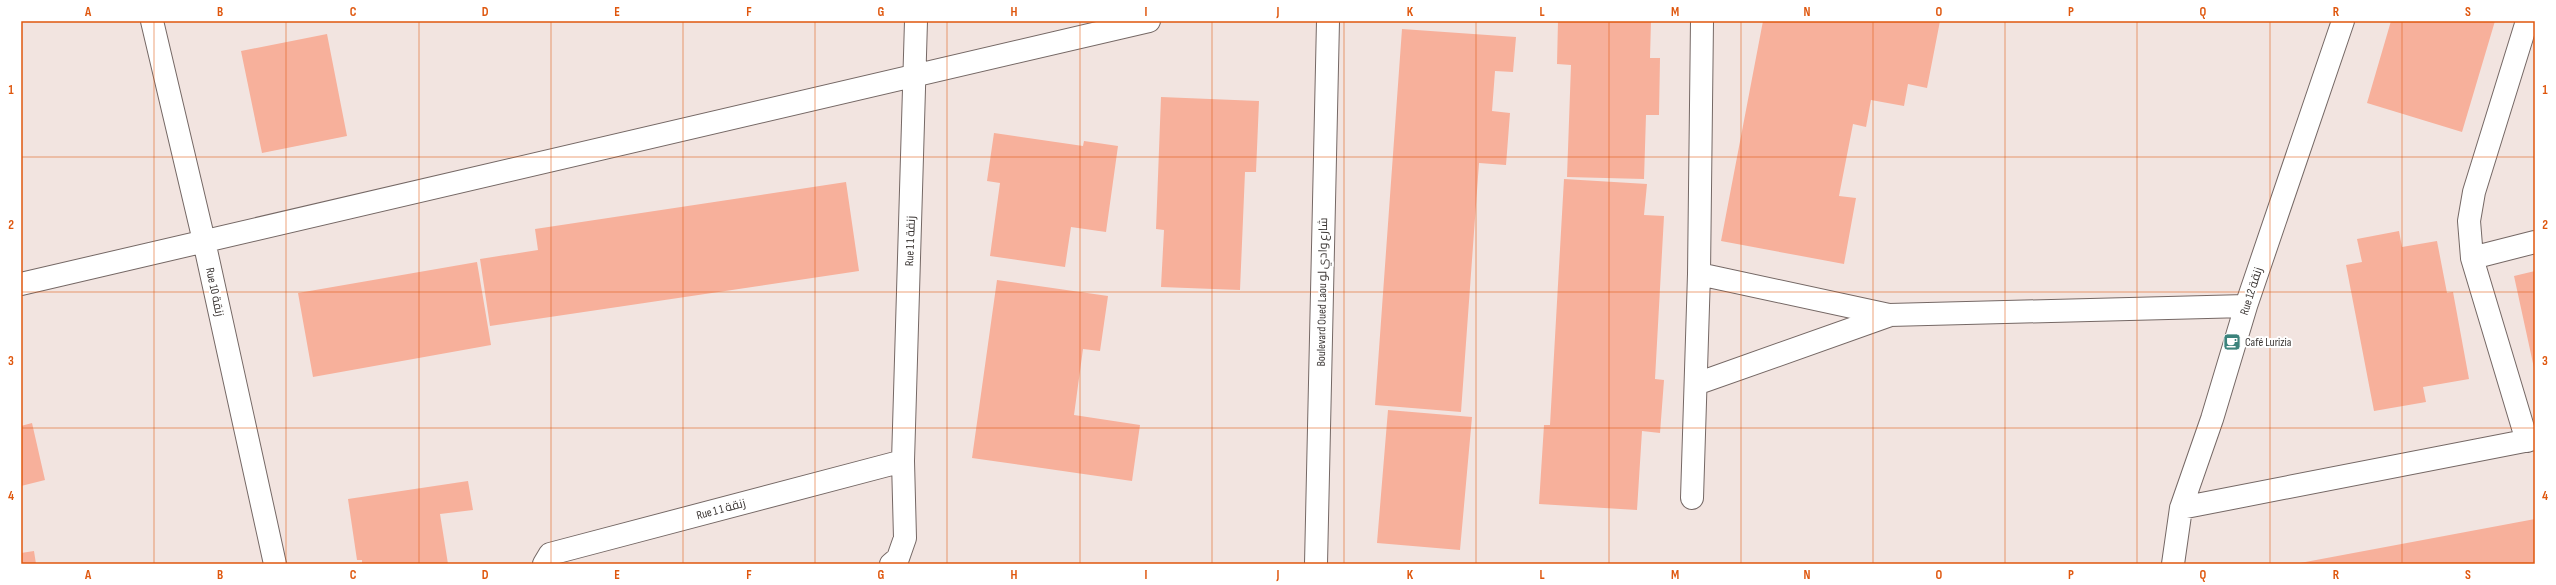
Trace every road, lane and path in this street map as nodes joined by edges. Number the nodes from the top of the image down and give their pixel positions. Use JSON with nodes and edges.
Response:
{"nodes":[{"id":1,"x":152,"y":21,"type":"edge"},
{"id":2,"x":916,"y":21,"type":"edge"},
{"id":3,"x":1149,"y":21,"type":"edge"},
{"id":4,"x":1328,"y":21,"type":"edge"},
{"id":5,"x":1702,"y":21,"type":"edge"},
{"id":6,"x":2344,"y":21,"type":"edge"},
{"id":7,"x":2527,"y":21,"type":"edge"},
{"id":8,"x":914,"y":76,"type":"junction"},
{"id":9,"x":204,"y":241,"type":"junction"},
{"id":10,"x":2535,"y":242,"type":"edge"},
{"id":11,"x":2472,"y":258,"type":"junction"},
{"id":12,"x":1699,"y":274,"type":"junction"},
{"id":13,"x":21,"y":284,"type":"edge"},
{"id":14,"x":2246,"y":306,"type":"junction"},
{"id":15,"x":1889,"y":315,"type":"junction"},
{"id":16,"x":1696,"y":384,"type":"junction"},
{"id":17,"x":2531,"y":440,"type":"edge"},
{"id":18,"x":903,"y":461,"type":"junction"},
{"id":19,"x":1692,"y":498,"type":"dead end"},
{"id":20,"x":2181,"y":508,"type":"junction"},
{"id":21,"x":275,"y":564,"type":"edge"},
{"id":22,"x":544,"y":564,"type":"edge"},
{"id":23,"x":891,"y":564,"type":"edge"},
{"id":24,"x":1316,"y":564,"type":"edge"},
{"id":25,"x":2173,"y":564,"type":"edge"}],
"edges":[{"from":1,"to":9,"type":"street","name":"Rue 10 زنقة"},
{"from":2,"to":8,"type":"street","name":"Rue 1 زنقة 1"},
{"from":3,"to":8,"type":"street"},
{"from":4,"to":24,"type":"street","name":"Boulevard Oued Laou شارع وادي لو"},
{"from":5,"to":12,"type":"street"},
{"from":6,"to":14,"type":"street","name":"Rue 12 زنقة"},
{"from":7,"to":11,"type":"street"},
{"from":8,"to":9,"type":"street"},
{"from":8,"to":18,"type":"street","name":"Rue 1 زنقة 1"},
{"from":9,"to":13,"type":"street"},
{"from":9,"to":21,"type":"street","name":"Rue 10 زنقة"},
{"from":10,"to":11,"type":"street"},
{"from":11,"to":17,"type":"street"},
{"from":12,"to":15,"type":"street"},
{"from":12,"to":16,"type":"street"},
{"from":14,"to":15,"type":"street"},
{"from":14,"to":20,"type":"street","name":"Rue 12 زنقة"},
{"from":15,"to":16,"type":"street"},
{"from":16,"to":19,"type":"street"},
{"from":17,"to":20,"type":"street"},
{"from":18,"to":22,"type":"street","name":"Rue 1 زنقة 1"},
{"from":18,"to":23,"type":"street","name":"Rue 1 زنقة 1"},
{"from":20,"to":25,"type":"street","name":"Rue 12 زنقة"}]}
